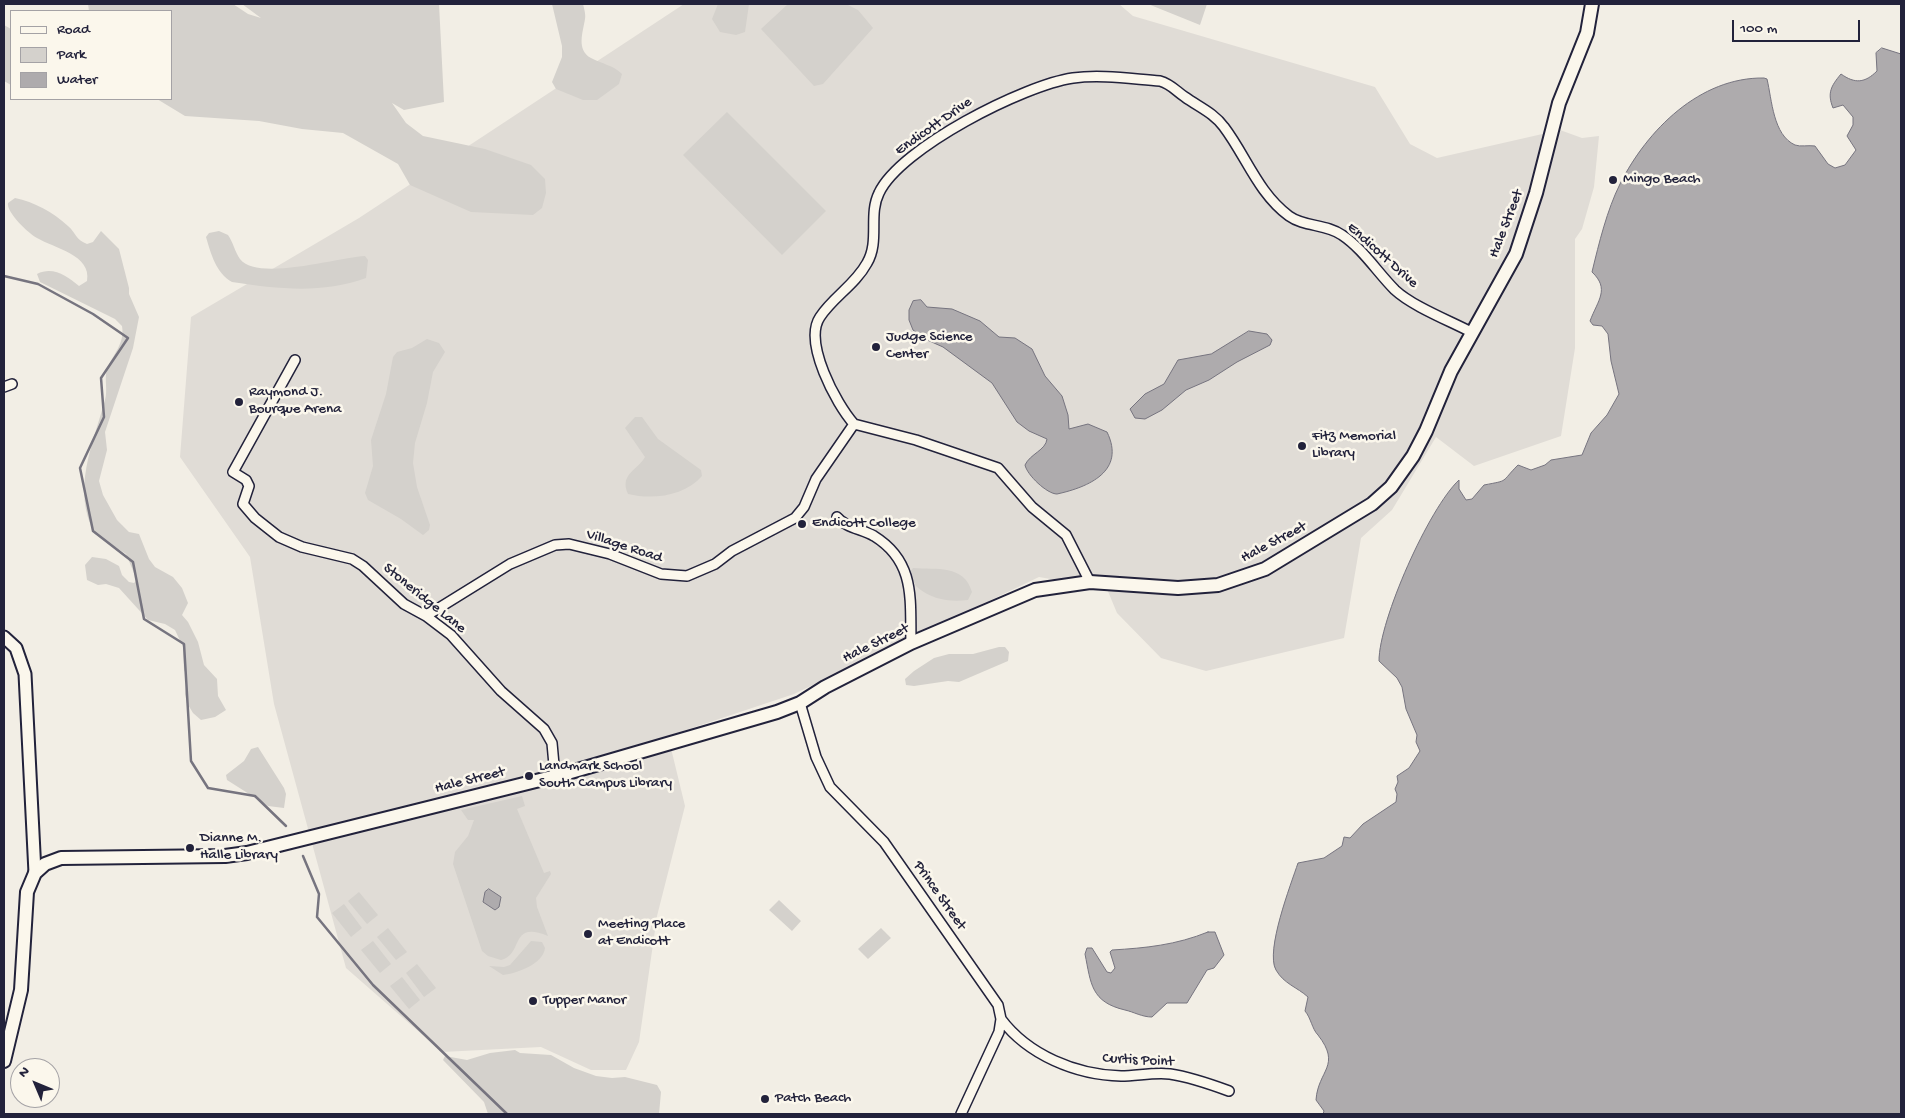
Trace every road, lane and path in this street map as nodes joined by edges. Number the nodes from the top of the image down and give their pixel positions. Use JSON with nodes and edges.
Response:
{"nodes":[{"id":1,"x":1592,"y":4,"type":"edge"},
{"id":2,"x":1472,"y":332,"type":"junction"},
{"id":3,"x":295,"y":360,"type":"dead end"},
{"id":4,"x":854,"y":424,"type":"junction"},
{"id":5,"x":837,"y":517,"type":"dead end"},
{"id":6,"x":1090,"y":582,"type":"junction"},
{"id":7,"x":426,"y":616,"type":"junction"},
{"id":8,"x":4,"y":636,"type":"edge"},
{"id":9,"x":911,"y":643,"type":"junction"},
{"id":10,"x":800,"y":703,"type":"junction"},
{"id":11,"x":555,"y":776,"type":"junction"},
{"id":12,"x":34,"y":873,"type":"junction"},
{"id":13,"x":1002,"y":1019,"type":"junction"},
{"id":14,"x":4,"y":1061,"type":"edge"},
{"id":15,"x":1229,"y":1091,"type":"dead end"},
{"id":16,"x":961,"y":1114,"type":"edge"}],
"edges":[{"from":1,"to":2,"type":"main road","name":"Hale Street"},
{"from":2,"to":4,"type":"street","name":"Endicott Drive"},
{"from":2,"to":6,"type":"main road","name":"Hale Street"},
{"from":3,"to":7,"type":"street","name":"Stoneridge Lane"},
{"from":4,"to":6,"type":"street"},
{"from":4,"to":7,"type":"street","name":"Village Road"},
{"from":5,"to":9,"type":"street"},
{"from":6,"to":9,"type":"main road","name":"Hale Street"},
{"from":7,"to":11,"type":"street","name":"Stoneridge Lane"},
{"from":8,"to":12,"type":"street"},
{"from":9,"to":10,"type":"main road","name":"Hale Street"},
{"from":10,"to":11,"type":"main road","name":"Hale Street"},
{"from":10,"to":13,"type":"street","name":"Prince Street"},
{"from":11,"to":12,"type":"main road","name":"Hale Street"},
{"from":12,"to":14,"type":"main road"},
{"from":13,"to":15,"type":"street","name":"Curtis Point"},
{"from":13,"to":16,"type":"street"}]}
